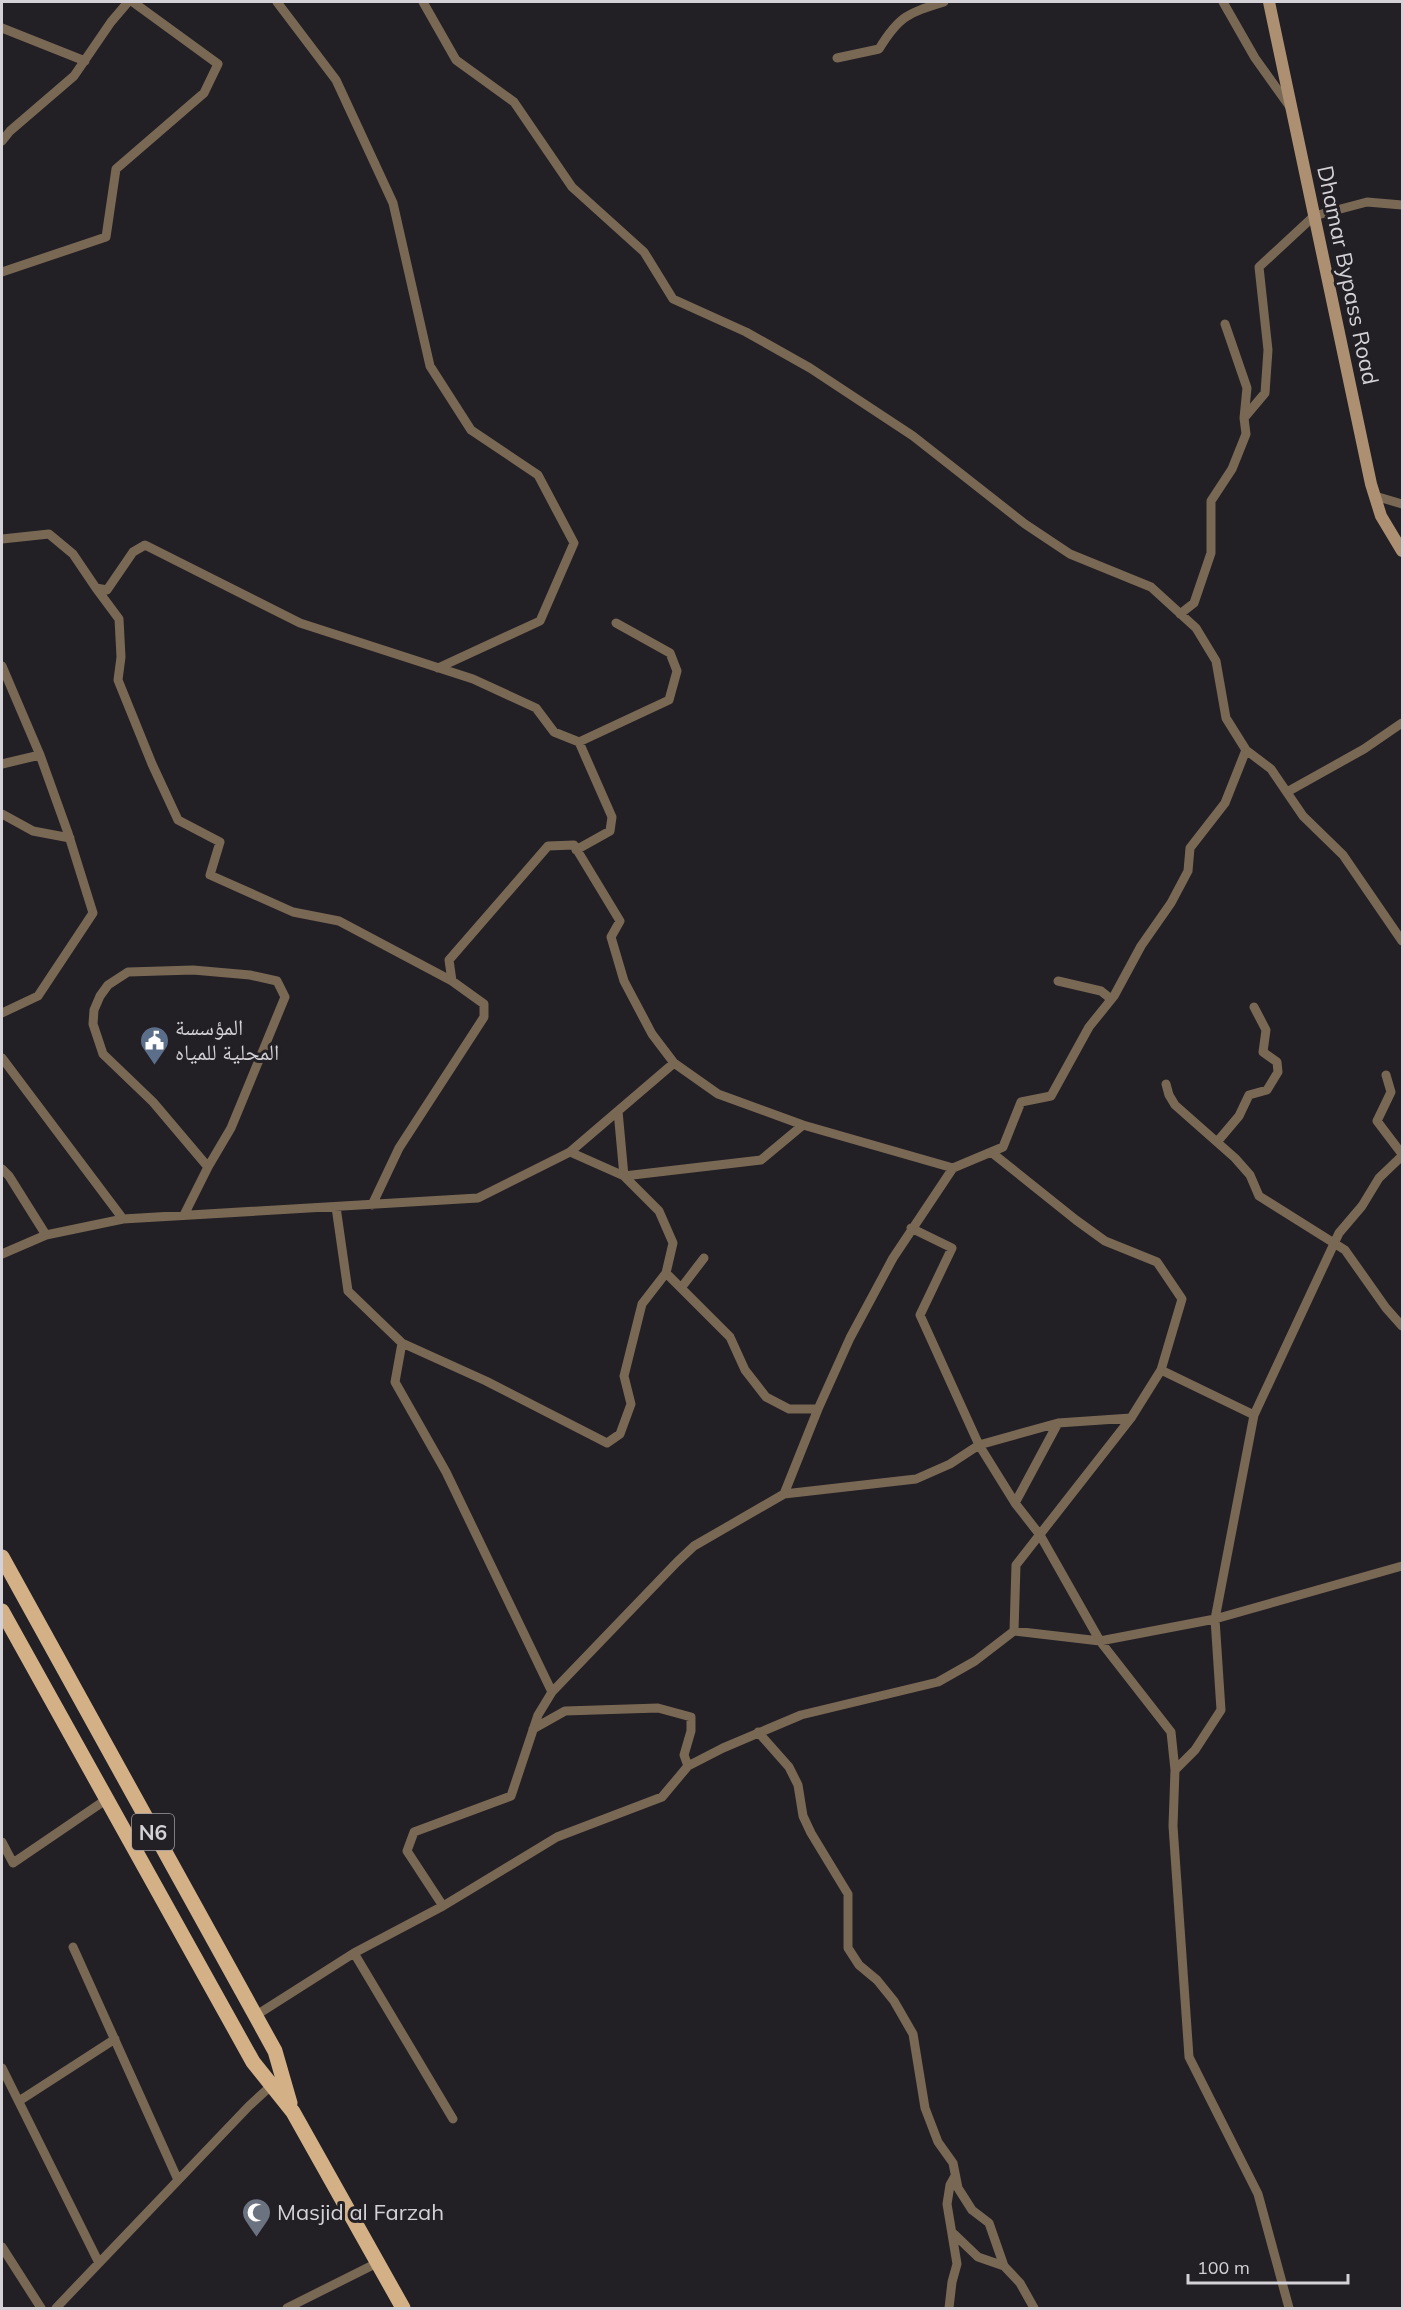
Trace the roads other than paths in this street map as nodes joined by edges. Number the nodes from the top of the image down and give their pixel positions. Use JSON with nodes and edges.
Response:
{"nodes":[{"id":1,"x":128,"y":2,"type":"edge"},
{"id":2,"x":134,"y":2,"type":"edge"},
{"id":3,"x":277,"y":2,"type":"edge"},
{"id":4,"x":423,"y":2,"type":"edge"},
{"id":5,"x":944,"y":2,"type":"edge"},
{"id":6,"x":1223,"y":2,"type":"edge"},
{"id":7,"x":1269,"y":2,"type":"edge"},
{"id":8,"x":2,"y":28,"type":"edge"},
{"id":9,"x":837,"y":58,"type":"dead end"},
{"id":10,"x":85,"y":62,"type":"junction"},
{"id":11,"x":1292,"y":109,"type":"junction"},
{"id":12,"x":2,"y":141,"type":"edge"},
{"id":13,"x":1402,"y":205,"type":"edge"},
{"id":14,"x":1314,"y":216,"type":"junction"},
{"id":15,"x":2,"y":272,"type":"edge"},
{"id":16,"x":1226,"y":324,"type":"dead end"},
{"id":17,"x":1244,"y":418,"type":"junction"},
{"id":18,"x":1375,"y":496,"type":"junction"},
{"id":19,"x":1402,"y":504,"type":"edge"},
{"id":20,"x":2,"y":539,"type":"edge"},
{"id":21,"x":1402,"y":550,"type":"edge"},
{"id":22,"x":96,"y":588,"type":"junction"},
{"id":23,"x":1179,"y":614,"type":"junction"},
{"id":24,"x":616,"y":623,"type":"dead end"},
{"id":25,"x":2,"y":666,"type":"edge"},
{"id":26,"x":438,"y":668,"type":"junction"},
{"id":27,"x":1402,"y":723,"type":"edge"},
{"id":28,"x":579,"y":742,"type":"junction"},
{"id":29,"x":1246,"y":750,"type":"junction"},
{"id":30,"x":40,"y":755,"type":"junction"},
{"id":31,"x":2,"y":764,"type":"edge"},
{"id":32,"x":1287,"y":792,"type":"junction"},
{"id":33,"x":2,"y":814,"type":"edge"},
{"id":34,"x":70,"y":838,"type":"junction"},
{"id":35,"x":576,"y":850,"type":"junction"},
{"id":36,"x":1402,"y":941,"type":"edge"},
{"id":37,"x":452,"y":981,"type":"junction"},
{"id":38,"x":1058,"y":981,"type":"dead end"},
{"id":39,"x":1111,"y":999,"type":"junction"},
{"id":40,"x":1254,"y":1007,"type":"dead end"},
{"id":41,"x":2,"y":1013,"type":"edge"},
{"id":42,"x":2,"y":1058,"type":"edge"},
{"id":43,"x":674,"y":1062,"type":"junction"},
{"id":44,"x":1386,"y":1075,"type":"dead end"},
{"id":45,"x":1166,"y":1084,"type":"dead end"},
{"id":46,"x":618,"y":1111,"type":"junction"},
{"id":47,"x":803,"y":1125,"type":"junction"},
{"id":48,"x":1217,"y":1142,"type":"junction"},
{"id":49,"x":570,"y":1152,"type":"junction"},
{"id":50,"x":991,"y":1152,"type":"junction"},
{"id":51,"x":1402,"y":1155,"type":"edge"},
{"id":52,"x":208,"y":1167,"type":"junction"},
{"id":53,"x":954,"y":1168,"type":"junction"},
{"id":54,"x":2,"y":1169,"type":"edge"},
{"id":55,"x":624,"y":1176,"type":"junction"},
{"id":56,"x":372,"y":1205,"type":"junction"},
{"id":57,"x":336,"y":1207,"type":"junction"},
{"id":58,"x":184,"y":1215,"type":"junction"},
{"id":59,"x":123,"y":1219,"type":"junction"},
{"id":60,"x":911,"y":1228,"type":"junction"},
{"id":61,"x":46,"y":1235,"type":"junction"},
{"id":62,"x":1335,"y":1242,"type":"junction"},
{"id":63,"x":2,"y":1254,"type":"edge"},
{"id":64,"x":704,"y":1258,"type":"dead end"},
{"id":65,"x":666,"y":1273,"type":"junction"},
{"id":66,"x":681,"y":1288,"type":"junction"},
{"id":67,"x":1402,"y":1326,"type":"edge"},
{"id":68,"x":402,"y":1343,"type":"junction"},
{"id":69,"x":1161,"y":1370,"type":"junction"},
{"id":70,"x":818,"y":1409,"type":"junction"},
{"id":71,"x":1254,"y":1415,"type":"junction"},
{"id":72,"x":1131,"y":1418,"type":"junction"},
{"id":73,"x":1058,"y":1423,"type":"junction"},
{"id":74,"x":979,"y":1445,"type":"junction"},
{"id":75,"x":784,"y":1494,"type":"junction"},
{"id":76,"x":1015,"y":1503,"type":"junction"},
{"id":77,"x":1040,"y":1535,"type":"junction"},
{"id":78,"x":2,"y":1557,"type":"edge"},
{"id":79,"x":1402,"y":1566,"type":"edge"},
{"id":80,"x":2,"y":1611,"type":"edge"},
{"id":81,"x":1215,"y":1619,"type":"junction"},
{"id":82,"x":1014,"y":1631,"type":"junction"},
{"id":83,"x":1100,"y":1641,"type":"junction"},
{"id":84,"x":552,"y":1692,"type":"junction"},
{"id":85,"x":533,"y":1730,"type":"junction"},
{"id":86,"x":758,"y":1732,"type":"junction"},
{"id":87,"x":688,"y":1766,"type":"junction"},
{"id":88,"x":1175,"y":1770,"type":"junction"},
{"id":89,"x":107,"y":1799,"type":"junction"},
{"id":90,"x":2,"y":1842,"type":"edge"},
{"id":91,"x":443,"y":1906,"type":"junction"},
{"id":92,"x":73,"y":1947,"type":"dead end"},
{"id":93,"x":354,"y":1953,"type":"junction"},
{"id":94,"x":255,"y":2016,"type":"junction"},
{"id":95,"x":115,"y":2039,"type":"junction"},
{"id":96,"x":2,"y":2068,"type":"edge"},
{"id":97,"x":277,"y":2081,"type":"junction"},
{"id":98,"x":19,"y":2101,"type":"junction"},
{"id":99,"x":453,"y":2119,"type":"dead end"},
{"id":100,"x":955,"y":2176,"type":"junction"},
{"id":101,"x":178,"y":2180,"type":"junction"},
{"id":102,"x":952,"y":2232,"type":"junction"},
{"id":103,"x":2,"y":2247,"type":"edge"},
{"id":104,"x":99,"y":2264,"type":"junction"},
{"id":105,"x":377,"y":2264,"type":"junction"},
{"id":106,"x":1004,"y":2266,"type":"junction"},
{"id":107,"x":40,"y":2308,"type":"edge"},
{"id":108,"x":56,"y":2308,"type":"edge"},
{"id":109,"x":287,"y":2308,"type":"edge"},
{"id":110,"x":403,"y":2308,"type":"edge"},
{"id":111,"x":949,"y":2308,"type":"edge"},
{"id":112,"x":1034,"y":2308,"type":"edge"},
{"id":113,"x":1289,"y":2308,"type":"edge"}],
"edges":[{"from":1,"to":10,"type":"street"},
{"from":2,"to":15,"type":"street"},
{"from":3,"to":26,"type":"street"},
{"from":4,"to":23,"type":"street"},
{"from":5,"to":9,"type":"street"},
{"from":6,"to":11,"type":"street"},
{"from":7,"to":11,"type":"main road","name":"Dhamar Bypass Road"},
{"from":8,"to":10,"type":"street"},
{"from":10,"to":12,"type":"street"},
{"from":11,"to":14,"type":"main road","name":"Dhamar Bypass Road"},
{"from":13,"to":14,"type":"street"},
{"from":14,"to":17,"type":"street"},
{"from":14,"to":18,"type":"main road","name":"Dhamar Bypass Road"},
{"from":16,"to":17,"type":"street"},
{"from":17,"to":23,"type":"street"},
{"from":18,"to":19,"type":"street"},
{"from":18,"to":21,"type":"main road","name":"Dhamar Bypass Road"},
{"from":20,"to":22,"type":"street"},
{"from":22,"to":26,"type":"street"},
{"from":22,"to":37,"type":"street"},
{"from":23,"to":29,"type":"street"},
{"from":24,"to":28,"type":"street"},
{"from":25,"to":30,"type":"street"},
{"from":26,"to":28,"type":"street"},
{"from":27,"to":32,"type":"street"},
{"from":28,"to":35,"type":"street"},
{"from":29,"to":32,"type":"street"},
{"from":29,"to":39,"type":"street"},
{"from":30,"to":31,"type":"street"},
{"from":30,"to":34,"type":"street"},
{"from":32,"to":36,"type":"street"},
{"from":33,"to":34,"type":"street"},
{"from":34,"to":41,"type":"street"},
{"from":35,"to":37,"type":"street"},
{"from":35,"to":43,"type":"street"},
{"from":37,"to":56,"type":"street"},
{"from":38,"to":39,"type":"street"},
{"from":39,"to":50,"type":"street"},
{"from":40,"to":48,"type":"street"},
{"from":42,"to":59,"type":"street"},
{"from":43,"to":46,"type":"street"},
{"from":43,"to":47,"type":"street"},
{"from":44,"to":51,"type":"street"},
{"from":45,"to":48,"type":"street"},
{"from":46,"to":49,"type":"street"},
{"from":46,"to":55,"type":"street"},
{"from":47,"to":53,"type":"street"},
{"from":47,"to":55,"type":"street"},
{"from":48,"to":62,"type":"street"},
{"from":49,"to":55,"type":"street"},
{"from":49,"to":56,"type":"street"},
{"from":50,"to":53,"type":"street"},
{"from":50,"to":69,"type":"street"},
{"from":51,"to":62,"type":"street"},
{"from":52,"to":52,"type":"street"},
{"from":52,"to":58,"type":"street"},
{"from":53,"to":60,"type":"street"},
{"from":54,"to":61,"type":"street"},
{"from":55,"to":65,"type":"street"},
{"from":56,"to":57,"type":"street"},
{"from":57,"to":58,"type":"street"},
{"from":57,"to":68,"type":"street"},
{"from":58,"to":59,"type":"street"},
{"from":59,"to":61,"type":"street"},
{"from":60,"to":70,"type":"street"},
{"from":60,"to":74,"type":"street"},
{"from":61,"to":63,"type":"street"},
{"from":62,"to":67,"type":"street"},
{"from":62,"to":71,"type":"street"},
{"from":64,"to":66,"type":"street"},
{"from":65,"to":66,"type":"street"},
{"from":65,"to":68,"type":"street"},
{"from":66,"to":70,"type":"street"},
{"from":68,"to":84,"type":"street"},
{"from":69,"to":71,"type":"street"},
{"from":69,"to":72,"type":"street"},
{"from":70,"to":75,"type":"street"},
{"from":71,"to":81,"type":"street"},
{"from":72,"to":73,"type":"street"},
{"from":72,"to":77,"type":"street"},
{"from":73,"to":74,"type":"street"},
{"from":73,"to":76,"type":"street"},
{"from":74,"to":75,"type":"street"},
{"from":74,"to":76,"type":"street"},
{"from":75,"to":84,"type":"street"},
{"from":76,"to":77,"type":"street"},
{"from":77,"to":82,"type":"street"},
{"from":77,"to":83,"type":"street"},
{"from":78,"to":94,"type":"main road","number":"N6"},
{"from":79,"to":81,"type":"street"},
{"from":80,"to":89,"type":"main road","number":"N6"},
{"from":81,"to":83,"type":"street"},
{"from":81,"to":88,"type":"street"},
{"from":82,"to":83,"type":"street"},
{"from":82,"to":86,"type":"street"},
{"from":83,"to":88,"type":"street"},
{"from":84,"to":85,"type":"street"},
{"from":85,"to":87,"type":"street"},
{"from":85,"to":91,"type":"street"},
{"from":86,"to":87,"type":"street"},
{"from":86,"to":100,"type":"street"},
{"from":87,"to":91,"type":"street"},
{"from":88,"to":113,"type":"street"},
{"from":89,"to":90,"type":"street"},
{"from":89,"to":97,"type":"main road","number":"N6"},
{"from":91,"to":93,"type":"street"},
{"from":92,"to":95,"type":"street"},
{"from":93,"to":94,"type":"street"},
{"from":93,"to":99,"type":"street"},
{"from":94,"to":97,"type":"main road","number":"N6"},
{"from":95,"to":98,"type":"street"},
{"from":95,"to":101,"type":"street"},
{"from":96,"to":98,"type":"street"},
{"from":97,"to":101,"type":"street"},
{"from":97,"to":105,"type":"main road","number":"N6"},
{"from":98,"to":104,"type":"street"},
{"from":100,"to":102,"type":"street"},
{"from":100,"to":106,"type":"street"},
{"from":101,"to":104,"type":"street"},
{"from":102,"to":106,"type":"street"},
{"from":102,"to":111,"type":"street"},
{"from":103,"to":107,"type":"street"},
{"from":104,"to":108,"type":"street"},
{"from":105,"to":109,"type":"street"},
{"from":105,"to":110,"type":"main road","number":"N6"},
{"from":106,"to":112,"type":"street"}]}
